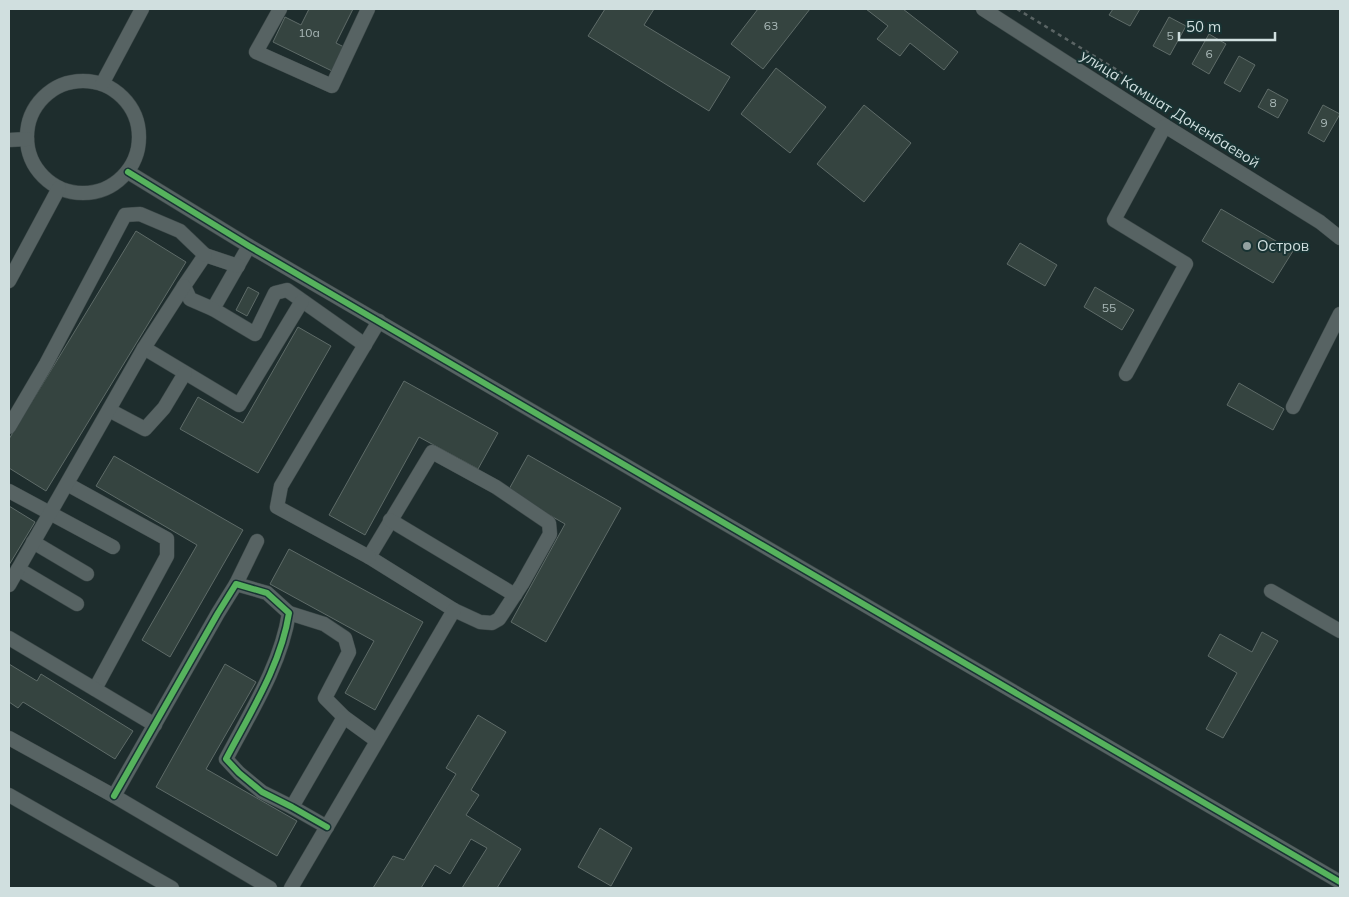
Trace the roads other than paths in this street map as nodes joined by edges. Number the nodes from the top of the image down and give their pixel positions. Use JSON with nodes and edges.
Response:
{"nodes":[{"id":1,"x":142,"y":9,"type":"edge"},
{"id":2,"x":280,"y":9,"type":"edge"},
{"id":3,"x":368,"y":9,"type":"edge"},
{"id":4,"x":983,"y":9,"type":"edge"},
{"id":5,"x":102,"y":84,"type":"junction"},
{"id":6,"x":1165,"y":126,"type":"junction"},
{"id":7,"x":27,"y":139,"type":"junction"},
{"id":8,"x":9,"y":140,"type":"edge"},
{"id":9,"x":128,"y":172,"type":"junction"},
{"id":10,"x":59,"y":188,"type":"junction"},
{"id":11,"x":1340,"y":238,"type":"edge"},
{"id":12,"x":249,"y":246,"type":"junction"},
{"id":13,"x":205,"y":255,"type":"junction"},
{"id":14,"x":238,"y":266,"type":"junction"},
{"id":15,"x":9,"y":281,"type":"edge"},
{"id":16,"x":184,"y":286,"type":"junction"},
{"id":17,"x":302,"y":301,"type":"junction"},
{"id":18,"x":213,"y":309,"type":"junction"},
{"id":19,"x":1340,"y":314,"type":"edge"},
{"id":20,"x":379,"y":321,"type":"junction"},
{"id":21,"x":255,"y":334,"type":"junction"},
{"id":22,"x":276,"y":345,"type":"junction"},
{"id":23,"x":365,"y":345,"type":"junction"},
{"id":24,"x":144,"y":348,"type":"junction"},
{"id":25,"x":185,"y":373,"type":"junction"},
{"id":26,"x":1126,"y":374,"type":"dead end"},
{"id":27,"x":1293,"y":407,"type":"dead end"},
{"id":28,"x":109,"y":410,"type":"junction"},
{"id":29,"x":9,"y":427,"type":"edge"},
{"id":30,"x":67,"y":484,"type":"junction"},
{"id":31,"x":9,"y":491,"type":"edge"},
{"id":32,"x":50,"y":514,"type":"junction"},
{"id":33,"x":390,"y":520,"type":"junction"},
{"id":34,"x":257,"y":541,"type":"dead end"},
{"id":35,"x":34,"y":542,"type":"junction"},
{"id":36,"x":113,"y":548,"type":"dead end"},
{"id":37,"x":369,"y":557,"type":"junction"},
{"id":38,"x":18,"y":569,"type":"junction"},
{"id":39,"x":87,"y":574,"type":"dead end"},
{"id":40,"x":236,"y":584,"type":"junction"},
{"id":41,"x":9,"y":585,"type":"edge"},
{"id":42,"x":1271,"y":591,"type":"dead end"},
{"id":43,"x":515,"y":595,"type":"junction"},
{"id":44,"x":77,"y":604,"type":"dead end"},
{"id":45,"x":454,"y":610,"type":"junction"},
{"id":46,"x":289,"y":613,"type":"junction"},
{"id":47,"x":1340,"y":631,"type":"edge"},
{"id":48,"x":9,"y":638,"type":"edge"},
{"id":49,"x":95,"y":689,"type":"junction"},
{"id":50,"x":344,"y":717,"type":"junction"},
{"id":51,"x":155,"y":724,"type":"junction"},
{"id":52,"x":9,"y":738,"type":"edge"},
{"id":53,"x":377,"y":741,"type":"junction"},
{"id":54,"x":9,"y":795,"type":"edge"},
{"id":55,"x":114,"y":796,"type":"junction"},
{"id":56,"x":292,"y":807,"type":"junction"},
{"id":57,"x":327,"y":827,"type":"junction"},
{"id":58,"x":1340,"y":882,"type":"edge"},
{"id":59,"x":172,"y":888,"type":"edge"},
{"id":60,"x":270,"y":888,"type":"edge"},
{"id":61,"x":290,"y":888,"type":"edge"}],
"edges":[{"from":1,"to":5,"type":"street"},
{"from":2,"to":3,"type":"street"},
{"from":4,"to":6,"type":"street","name":"улица Камшат Доненбаевой"},
{"from":5,"to":7,"type":"street"},
{"from":5,"to":9,"type":"street"},
{"from":6,"to":11,"type":"street","name":"улица Камшат Доненбаевой"},
{"from":6,"to":26,"type":"street"},
{"from":7,"to":8,"type":"street"},
{"from":7,"to":10,"type":"street"},
{"from":9,"to":10,"type":"street"},
{"from":9,"to":12,"type":"street"},
{"from":10,"to":15,"type":"street"},
{"from":12,"to":14,"type":"street"},
{"from":12,"to":20,"type":"street"},
{"from":13,"to":14,"type":"street"},
{"from":13,"to":16,"type":"street"},
{"from":13,"to":29,"type":"street"},
{"from":14,"to":18,"type":"street"},
{"from":16,"to":18,"type":"street"},
{"from":16,"to":24,"type":"street"},
{"from":17,"to":21,"type":"street"},
{"from":17,"to":22,"type":"street"},
{"from":17,"to":23,"type":"street"},
{"from":18,"to":21,"type":"street"},
{"from":19,"to":27,"type":"street"},
{"from":20,"to":23,"type":"street"},
{"from":20,"to":58,"type":"street"},
{"from":21,"to":22,"type":"street"},
{"from":22,"to":25,"type":"street"},
{"from":23,"to":37,"type":"street"},
{"from":24,"to":25,"type":"street"},
{"from":24,"to":28,"type":"street"},
{"from":25,"to":28,"type":"street"},
{"from":28,"to":30,"type":"street"},
{"from":30,"to":32,"type":"street"},
{"from":30,"to":49,"type":"street"},
{"from":31,"to":32,"type":"street"},
{"from":32,"to":35,"type":"street"},
{"from":32,"to":36,"type":"street"},
{"from":33,"to":37,"type":"street"},
{"from":33,"to":43,"type":"street"},
{"from":33,"to":43,"type":"street"},
{"from":34,"to":40,"type":"street"},
{"from":35,"to":38,"type":"street"},
{"from":35,"to":39,"type":"street"},
{"from":37,"to":45,"type":"street"},
{"from":38,"to":41,"type":"street"},
{"from":38,"to":44,"type":"street"},
{"from":40,"to":46,"type":"street"},
{"from":40,"to":51,"type":"street"},
{"from":42,"to":47,"type":"street"},
{"from":43,"to":45,"type":"street"},
{"from":45,"to":53,"type":"street"},
{"from":46,"to":50,"type":"street"},
{"from":46,"to":56,"type":"street"},
{"from":48,"to":49,"type":"street"},
{"from":49,"to":51,"type":"street"},
{"from":50,"to":53,"type":"street"},
{"from":50,"to":56,"type":"street"},
{"from":51,"to":55,"type":"street"},
{"from":52,"to":55,"type":"street"},
{"from":53,"to":57,"type":"street"},
{"from":54,"to":59,"type":"street"},
{"from":55,"to":60,"type":"street"},
{"from":56,"to":57,"type":"street"},
{"from":57,"to":61,"type":"street"}]}
